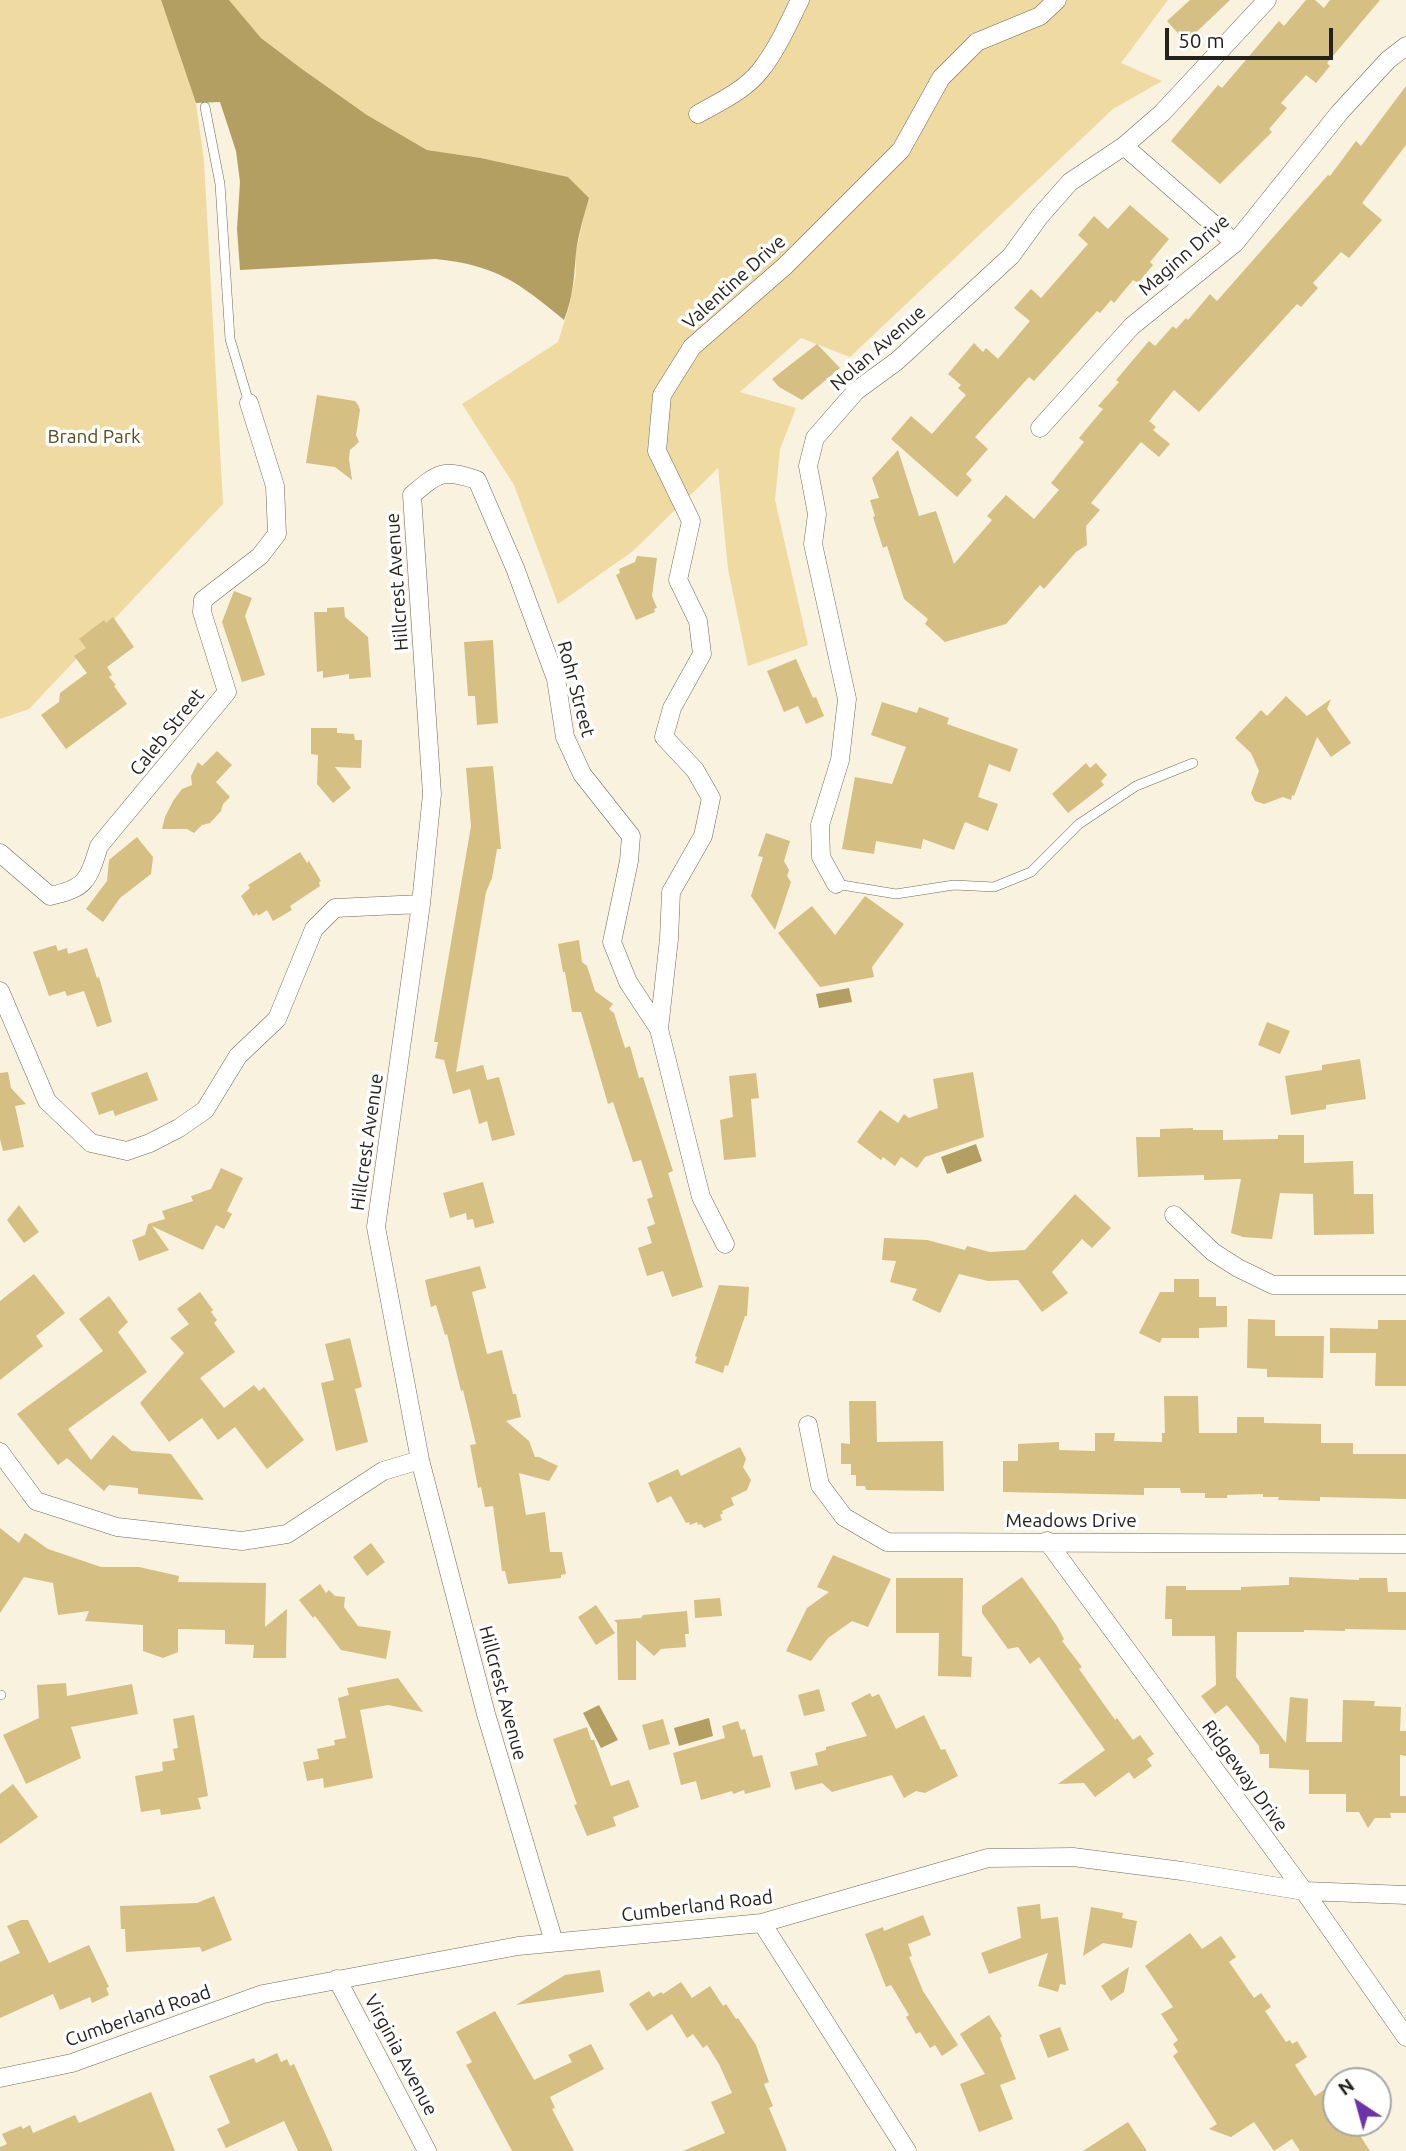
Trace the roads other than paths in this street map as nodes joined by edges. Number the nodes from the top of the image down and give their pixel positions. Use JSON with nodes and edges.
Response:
{"nodes":[{"id":1,"x":800,"y":0,"type":"edge"},
{"id":2,"x":1057,"y":0,"type":"edge"},
{"id":3,"x":1267,"y":0,"type":"edge"},
{"id":4,"x":1406,"y":46,"type":"edge"},
{"id":5,"x":205,"y":107,"type":"dead end"},
{"id":6,"x":698,"y":114,"type":"dead end"},
{"id":7,"x":1124,"y":146,"type":"junction"},
{"id":8,"x":1235,"y":243,"type":"junction"},
{"id":9,"x":249,"y":403,"type":"joint"},
{"id":10,"x":1041,"y":428,"type":"dead end"},
{"id":11,"x":412,"y":495,"type":"joint"},
{"id":12,"x":1193,"y":763,"type":"dead end"},
{"id":13,"x":0,"y":853,"type":"edge"},
{"id":14,"x":836,"y":884,"type":"joint"},
{"id":15,"x":421,"y":904,"type":"junction"},
{"id":16,"x":0,"y":991,"type":"edge"},
{"id":17,"x":659,"y":1029,"type":"junction"},
{"id":18,"x":1174,"y":1215,"type":"dead end"},
{"id":19,"x":725,"y":1244,"type":"dead end"},
{"id":20,"x":1406,"y":1285,"type":"edge"},
{"id":21,"x":808,"y":1425,"type":"dead end"},
{"id":22,"x":0,"y":1452,"type":"edge"},
{"id":23,"x":421,"y":1460,"type":"junction"},
{"id":24,"x":1047,"y":1541,"type":"junction"},
{"id":25,"x":1406,"y":1544,"type":"edge"},
{"id":26,"x":1304,"y":1891,"type":"junction"},
{"id":27,"x":1406,"y":1895,"type":"edge"},
{"id":28,"x":762,"y":1923,"type":"junction"},
{"id":29,"x":554,"y":1942,"type":"junction"},
{"id":30,"x":337,"y":1979,"type":"junction"},
{"id":31,"x":1406,"y":2037,"type":"edge"},
{"id":32,"x":0,"y":2078,"type":"edge"},
{"id":33,"x":427,"y":2151,"type":"edge"},
{"id":34,"x":907,"y":2151,"type":"edge"}],
"edges":[{"from":1,"to":6,"type":"street"},
{"from":2,"to":17,"type":"street","name":"Valentine Drive"},
{"from":3,"to":7,"type":"street","name":"Nolan Avenue"},
{"from":4,"to":8,"type":"street","name":"Maginn Drive"},
{"from":5,"to":9,"type":"lane"},
{"from":7,"to":8,"type":"street"},
{"from":7,"to":14,"type":"street","name":"Nolan Avenue"},
{"from":8,"to":10,"type":"street","name":"Maginn Drive"},
{"from":9,"to":13,"type":"street","name":"Caleb Street"},
{"from":11,"to":15,"type":"street","name":"Hillcrest Avenue"},
{"from":11,"to":17,"type":"street","name":"Rohr Street"},
{"from":12,"to":14,"type":"lane"},
{"from":15,"to":16,"type":"street"},
{"from":15,"to":23,"type":"street","name":"Hillcrest Avenue"},
{"from":17,"to":19,"type":"street","name":"Rohr Street"},
{"from":18,"to":20,"type":"street"},
{"from":21,"to":24,"type":"street","name":"Meadows Drive"},
{"from":22,"to":23,"type":"street"},
{"from":23,"to":29,"type":"street","name":"Hillcrest Avenue"},
{"from":24,"to":25,"type":"street","name":"Meadows Drive"},
{"from":24,"to":26,"type":"street","name":"Ridgeway Drive"},
{"from":26,"to":27,"type":"street","name":"Cumberland Road"},
{"from":26,"to":28,"type":"street","name":"Cumberland Road"},
{"from":26,"to":31,"type":"street","name":"Ridgeway Drive"},
{"from":28,"to":29,"type":"street","name":"Cumberland Road"},
{"from":28,"to":34,"type":"street"},
{"from":29,"to":30,"type":"street","name":"Cumberland Road"},
{"from":30,"to":32,"type":"street","name":"Cumberland Road"},
{"from":30,"to":33,"type":"street","name":"Virginia Avenue"}]}
